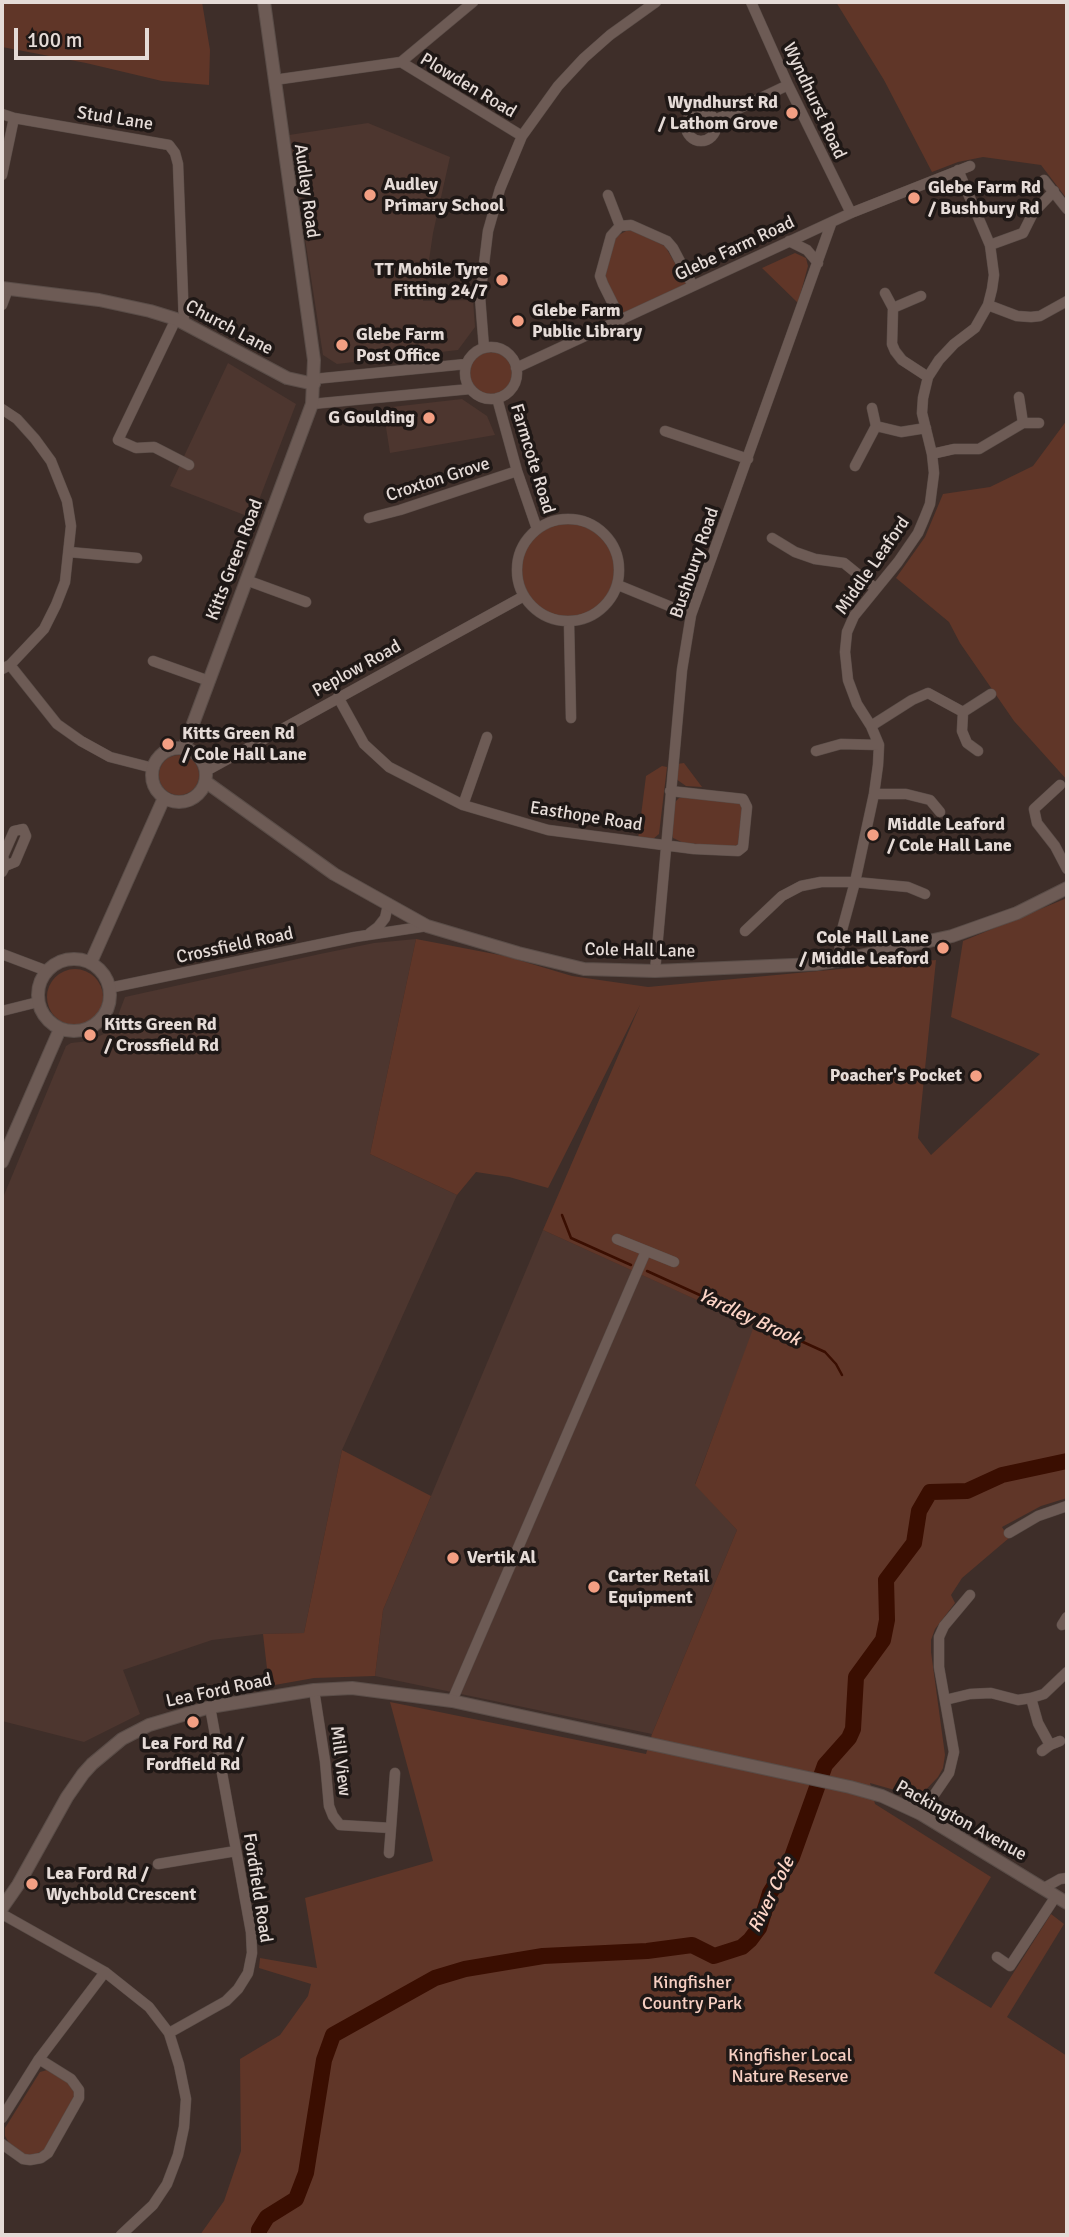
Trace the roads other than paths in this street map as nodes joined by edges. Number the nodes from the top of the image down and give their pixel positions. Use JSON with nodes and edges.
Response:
{"nodes":[{"id":1,"x":264,"y":2,"type":"edge"},
{"id":2,"x":473,"y":2,"type":"edge"},
{"id":3,"x":656,"y":2,"type":"edge"},
{"id":4,"x":751,"y":2,"type":"edge"},
{"id":5,"x":401,"y":62,"type":"junction"},
{"id":6,"x":274,"y":80,"type":"junction"},
{"id":7,"x":788,"y":85,"type":"junction"},
{"id":8,"x":2,"y":114,"type":"edge"},
{"id":9,"x":14,"y":118,"type":"junction"},
{"id":10,"x":715,"y":120,"type":"dead end"},
{"id":11,"x":522,"y":136,"type":"junction"},
{"id":12,"x":970,"y":166,"type":"dead end"},
{"id":13,"x":958,"y":170,"type":"junction"},
{"id":14,"x":2,"y":174,"type":"edge"},
{"id":15,"x":1044,"y":180,"type":"dead end"},
{"id":16,"x":1054,"y":191,"type":"junction"},
{"id":17,"x":608,"y":195,"type":"dead end"},
{"id":18,"x":1067,"y":209,"type":"edge"},
{"id":19,"x":851,"y":214,"type":"junction"},
{"id":20,"x":831,"y":223,"type":"junction"},
{"id":21,"x":620,"y":226,"type":"junction"},
{"id":22,"x":789,"y":242,"type":"junction"},
{"id":23,"x":990,"y":245,"type":"junction"},
{"id":24,"x":818,"y":263,"type":"junction"},
{"id":25,"x":693,"y":286,"type":"junction"},
{"id":26,"x":5,"y":288,"type":"edge"},
{"id":27,"x":885,"y":293,"type":"dead end"},
{"id":28,"x":921,"y":296,"type":"dead end"},
{"id":29,"x":1067,"y":301,"type":"edge"},
{"id":30,"x":2,"y":305,"type":"edge"},
{"id":31,"x":988,"y":305,"type":"junction"},
{"id":32,"x":893,"y":308,"type":"junction"},
{"id":33,"x":621,"y":320,"type":"junction"},
{"id":34,"x":180,"y":321,"type":"junction"},
{"id":35,"x":484,"y":348,"type":"junction"},
{"id":36,"x":466,"y":364,"type":"junction"},
{"id":37,"x":516,"y":368,"type":"junction"},
{"id":38,"x":928,"y":377,"type":"junction"},
{"id":39,"x":314,"y":381,"type":"junction"},
{"id":40,"x":470,"y":389,"type":"junction"},
{"id":41,"x":1019,"y":397,"type":"dead end"},
{"id":42,"x":497,"y":398,"type":"junction"},
{"id":43,"x":312,"y":404,"type":"junction"},
{"id":44,"x":872,"y":408,"type":"dead end"},
{"id":45,"x":2,"y":410,"type":"edge"},
{"id":46,"x":1023,"y":423,"type":"junction"},
{"id":47,"x":1039,"y":423,"type":"dead end"},
{"id":48,"x":876,"y":426,"type":"junction"},
{"id":49,"x":926,"y":428,"type":"junction"},
{"id":50,"x":665,"y":431,"type":"dead end"},
{"id":51,"x":932,"y":454,"type":"junction"},
{"id":52,"x":748,"y":459,"type":"junction"},
{"id":53,"x":189,"y":466,"type":"dead end"},
{"id":54,"x":855,"y":466,"type":"dead end"},
{"id":55,"x":517,"y":471,"type":"junction"},
{"id":56,"x":369,"y":518,"type":"dead end"},
{"id":57,"x":537,"y":529,"type":"junction"},
{"id":58,"x":772,"y":538,"type":"dead end"},
{"id":59,"x":69,"y":552,"type":"junction"},
{"id":60,"x":137,"y":558,"type":"dead end"},
{"id":61,"x":246,"y":580,"type":"junction"},
{"id":62,"x":618,"y":585,"type":"junction"},
{"id":63,"x":876,"y":589,"type":"junction"},
{"id":64,"x":524,"y":596,"type":"junction"},
{"id":65,"x":306,"y":602,"type":"dead end"},
{"id":66,"x":691,"y":615,"type":"junction"},
{"id":67,"x":569,"y":622,"type":"junction"},
{"id":68,"x":153,"y":661,"type":"dead end"},
{"id":69,"x":6,"y":667,"type":"edge"},
{"id":70,"x":209,"y":681,"type":"junction"},
{"id":71,"x":991,"y":694,"type":"dead end"},
{"id":72,"x":338,"y":698,"type":"junction"},
{"id":73,"x":962,"y":712,"type":"junction"},
{"id":74,"x":570,"y":718,"type":"dead end"},
{"id":75,"x":871,"y":726,"type":"junction"},
{"id":76,"x":486,"y":737,"type":"dead end"},
{"id":77,"x":879,"y":745,"type":"junction"},
{"id":78,"x":184,"y":748,"type":"junction"},
{"id":79,"x":816,"y":751,"type":"dead end"},
{"id":80,"x":978,"y":751,"type":"dead end"},
{"id":81,"x":153,"y":768,"type":"junction"},
{"id":82,"x":206,"y":777,"type":"junction"},
{"id":83,"x":1060,"y":785,"type":"dead end"},
{"id":84,"x":670,"y":791,"type":"junction"},
{"id":85,"x":874,"y":794,"type":"junction"},
{"id":86,"x":164,"y":798,"type":"junction"},
{"id":87,"x":463,"y":805,"type":"junction"},
{"id":88,"x":940,"y":812,"type":"dead end"},
{"id":89,"x":666,"y":846,"type":"junction"},
{"id":90,"x":1067,"y":869,"type":"edge"},
{"id":91,"x":855,"y":882,"type":"junction"},
{"id":92,"x":1067,"y":888,"type":"edge"},
{"id":93,"x":925,"y":894,"type":"dead end"},
{"id":94,"x":388,"y":905,"type":"junction"},
{"id":95,"x":427,"y":926,"type":"junction"},
{"id":96,"x":745,"y":931,"type":"dead end"},
{"id":97,"x":367,"y":935,"type":"junction"},
{"id":98,"x":2,"y":954,"type":"edge"},
{"id":99,"x":841,"y":960,"type":"junction"},
{"id":100,"x":91,"y":962,"type":"junction"},
{"id":101,"x":47,"y":971,"type":"junction"},
{"id":102,"x":655,"y":971,"type":"junction"},
{"id":103,"x":109,"y":988,"type":"junction"},
{"id":104,"x":38,"y":1002,"type":"junction"},
{"id":105,"x":2,"y":1011,"type":"edge"},
{"id":106,"x":60,"y":1029,"type":"junction"},
{"id":107,"x":2,"y":1162,"type":"edge"},
{"id":108,"x":617,"y":1239,"type":"dead end"},
{"id":109,"x":646,"y":1251,"type":"junction"},
{"id":110,"x":674,"y":1262,"type":"dead end"},
{"id":111,"x":1067,"y":1506,"type":"edge"},
{"id":112,"x":1009,"y":1533,"type":"dead end"},
{"id":113,"x":970,"y":1595,"type":"dead end"},
{"id":114,"x":1067,"y":1672,"type":"edge"},
{"id":115,"x":314,"y":1690,"type":"junction"},
{"id":116,"x":1031,"y":1698,"type":"junction"},
{"id":117,"x":945,"y":1700,"type":"junction"},
{"id":118,"x":452,"y":1701,"type":"junction"},
{"id":119,"x":210,"y":1707,"type":"junction"},
{"id":120,"x":1051,"y":1746,"type":"dead end"},
{"id":121,"x":395,"y":1773,"type":"dead end"},
{"id":122,"x":791,"y":1774,"type":"joint"},
{"id":123,"x":921,"y":1814,"type":"junction"},
{"id":124,"x":391,"y":1828,"type":"junction"},
{"id":125,"x":236,"y":1851,"type":"junction"},
{"id":126,"x":389,"y":1853,"type":"dead end"},
{"id":127,"x":158,"y":1864,"type":"dead end"},
{"id":128,"x":1067,"y":1878,"type":"edge"},
{"id":129,"x":1044,"y":1888,"type":"junction"},
{"id":130,"x":1062,"y":1899,"type":"edge"},
{"id":131,"x":2,"y":1908,"type":"edge"},
{"id":132,"x":2,"y":1914,"type":"edge"},
{"id":133,"x":997,"y":1957,"type":"dead end"},
{"id":134,"x":105,"y":1972,"type":"junction"},
{"id":135,"x":169,"y":2033,"type":"junction"},
{"id":136,"x":39,"y":2060,"type":"junction"},
{"id":137,"x":2,"y":2118,"type":"edge"},
{"id":138,"x":2,"y":2144,"type":"edge"},
{"id":139,"x":121,"y":2235,"type":"edge"}],
"edges":[{"from":1,"to":6,"type":"street","name":"Audley Road"},
{"from":2,"to":5,"type":"street"},
{"from":3,"to":11,"type":"street"},
{"from":4,"to":7,"type":"street","name":"Wyndhurst Road"},
{"from":5,"to":6,"type":"street","name":"Plowden Road"},
{"from":5,"to":11,"type":"street","name":"Plowden Road"},
{"from":6,"to":39,"type":"street","name":"Audley Road"},
{"from":7,"to":10,"type":"street"},
{"from":7,"to":19,"type":"street","name":"Wyndhurst Road"},
{"from":8,"to":9,"type":"street","name":"Stud Lane"},
{"from":9,"to":14,"type":"street"},
{"from":9,"to":34,"type":"street","name":"Stud Lane"},
{"from":11,"to":35,"type":"street"},
{"from":12,"to":13,"type":"street","name":"Glebe Farm Road"},
{"from":13,"to":19,"type":"street","name":"Glebe Farm Road"},
{"from":13,"to":23,"type":"street","name":"Middle Leaford"},
{"from":15,"to":16,"type":"street"},
{"from":16,"to":18,"type":"street"},
{"from":16,"to":23,"type":"street"},
{"from":17,"to":21,"type":"street"},
{"from":19,"to":20,"type":"street","name":"Glebe Farm Road"},
{"from":20,"to":22,"type":"street","name":"Glebe Farm Road"},
{"from":20,"to":24,"type":"street","name":"Bushbury Road"},
{"from":21,"to":25,"type":"street"},
{"from":21,"to":33,"type":"street"},
{"from":22,"to":24,"type":"street"},
{"from":22,"to":25,"type":"street","name":"Glebe Farm Road"},
{"from":23,"to":31,"type":"street","name":"Middle Leaford"},
{"from":24,"to":52,"type":"street","name":"Bushbury Road"},
{"from":25,"to":33,"type":"street","name":"Glebe Farm Road"},
{"from":26,"to":30,"type":"street"},
{"from":26,"to":34,"type":"street","name":"Church Lane"},
{"from":27,"to":32,"type":"street"},
{"from":28,"to":32,"type":"street"},
{"from":29,"to":31,"type":"street"},
{"from":31,"to":38,"type":"street","name":"Middle Leaford"},
{"from":32,"to":38,"type":"street"},
{"from":33,"to":37,"type":"street","name":"Glebe Farm Road"},
{"from":34,"to":39,"type":"street","name":"Church Lane"},
{"from":34,"to":53,"type":"street"},
{"from":35,"to":36,"type":"street"},
{"from":35,"to":37,"type":"street"},
{"from":36,"to":39,"type":"street"},
{"from":36,"to":40,"type":"street"},
{"from":37,"to":42,"type":"street"},
{"from":38,"to":49,"type":"street","name":"Middle Leaford"},
{"from":39,"to":43,"type":"street","name":"Kitts Green Road"},
{"from":40,"to":42,"type":"street"},
{"from":40,"to":43,"type":"street"},
{"from":41,"to":46,"type":"street"},
{"from":42,"to":55,"type":"street","name":"Farmcote Road"},
{"from":43,"to":61,"type":"street","name":"Kitts Green Road"},
{"from":44,"to":48,"type":"street"},
{"from":45,"to":59,"type":"street"},
{"from":46,"to":47,"type":"street"},
{"from":46,"to":51,"type":"street"},
{"from":48,"to":49,"type":"street"},
{"from":48,"to":54,"type":"street"},
{"from":49,"to":51,"type":"street","name":"Middle Leaford"},
{"from":50,"to":52,"type":"street"},
{"from":51,"to":63,"type":"street","name":"Middle Leaford"},
{"from":52,"to":66,"type":"street","name":"Bushbury Road"},
{"from":55,"to":56,"type":"street","name":"Croxton Grove"},
{"from":55,"to":57,"type":"street","name":"Farmcote Road"},
{"from":57,"to":62,"type":"street"},
{"from":57,"to":64,"type":"street"},
{"from":58,"to":63,"type":"street"},
{"from":59,"to":60,"type":"street"},
{"from":59,"to":69,"type":"street"},
{"from":61,"to":65,"type":"street"},
{"from":61,"to":70,"type":"street","name":"Kitts Green Road"},
{"from":62,"to":66,"type":"street"},
{"from":62,"to":67,"type":"street"},
{"from":63,"to":75,"type":"street","name":"Middle Leaford"},
{"from":64,"to":67,"type":"street"},
{"from":64,"to":72,"type":"street","name":"Peplow Road"},
{"from":66,"to":84,"type":"street","name":"Bushbury Road"},
{"from":67,"to":74,"type":"street"},
{"from":68,"to":70,"type":"street"},
{"from":69,"to":81,"type":"street"},
{"from":70,"to":78,"type":"street","name":"Kitts Green Road"},
{"from":71,"to":73,"type":"street"},
{"from":72,"to":82,"type":"street","name":"Peplow Road"},
{"from":72,"to":87,"type":"street","name":"Easthope Road"},
{"from":73,"to":75,"type":"street"},
{"from":73,"to":80,"type":"street"},
{"from":75,"to":77,"type":"street","name":"Middle Leaford"},
{"from":76,"to":87,"type":"street"},
{"from":77,"to":79,"type":"street"},
{"from":77,"to":85,"type":"street","name":"Middle Leaford"},
{"from":78,"to":81,"type":"street"},
{"from":78,"to":82,"type":"street"},
{"from":81,"to":86,"type":"street"},
{"from":82,"to":86,"type":"street"},
{"from":82,"to":94,"type":"street","name":"Cole Hall Lane"},
{"from":83,"to":90,"type":"street"},
{"from":84,"to":89,"type":"street","name":"Bushbury Road"},
{"from":84,"to":89,"type":"street","name":"Easthope Road"},
{"from":85,"to":88,"type":"street"},
{"from":85,"to":91,"type":"street","name":"Middle Leaford"},
{"from":86,"to":100,"type":"street"},
{"from":87,"to":89,"type":"street","name":"Easthope Road"},
{"from":89,"to":102,"type":"street","name":"Bushbury Road"},
{"from":91,"to":93,"type":"street"},
{"from":91,"to":96,"type":"street"},
{"from":91,"to":99,"type":"street","name":"Middle Leaford"},
{"from":92,"to":99,"type":"street","name":"Cole Hall Lane"},
{"from":94,"to":95,"type":"street","name":"Cole Hall Lane"},
{"from":94,"to":97,"type":"street"},
{"from":95,"to":97,"type":"street","name":"Crossfield Road"},
{"from":95,"to":102,"type":"street","name":"Cole Hall Lane"},
{"from":97,"to":103,"type":"street","name":"Crossfield Road"},
{"from":98,"to":101,"type":"street"},
{"from":99,"to":102,"type":"street","name":"Cole Hall Lane"},
{"from":100,"to":101,"type":"street"},
{"from":100,"to":103,"type":"street"},
{"from":101,"to":104,"type":"street"},
{"from":103,"to":106,"type":"street"},
{"from":104,"to":105,"type":"street"},
{"from":104,"to":106,"type":"street"},
{"from":106,"to":107,"type":"street"},
{"from":108,"to":109,"type":"street"},
{"from":109,"to":110,"type":"street"},
{"from":109,"to":118,"type":"street"},
{"from":111,"to":112,"type":"street"},
{"from":113,"to":117,"type":"street"},
{"from":114,"to":116,"type":"street"},
{"from":115,"to":118,"type":"street","name":"Lea Ford Road"},
{"from":115,"to":119,"type":"street","name":"Lea Ford Road"},
{"from":115,"to":124,"type":"street","name":"Mill View"},
{"from":116,"to":117,"type":"street"},
{"from":116,"to":120,"type":"street"},
{"from":117,"to":123,"type":"street"},
{"from":118,"to":122,"type":"street","name":"Lea Ford Road"},
{"from":119,"to":125,"type":"street","name":"Fordfield Road"},
{"from":119,"to":131,"type":"street","name":"Lea Ford Road"},
{"from":121,"to":124,"type":"street"},
{"from":122,"to":123,"type":"street","name":"Packington Avenue"},
{"from":123,"to":129,"type":"street","name":"Packington Avenue"},
{"from":124,"to":126,"type":"street"},
{"from":125,"to":127,"type":"street"},
{"from":125,"to":135,"type":"street","name":"Fordfield Road"},
{"from":128,"to":129,"type":"street"},
{"from":129,"to":130,"type":"street","name":"Packington Avenue"},
{"from":130,"to":133,"type":"street"},
{"from":132,"to":134,"type":"street"},
{"from":134,"to":135,"type":"street"},
{"from":134,"to":136,"type":"street"},
{"from":135,"to":139,"type":"street"},
{"from":136,"to":137,"type":"street"},
{"from":136,"to":138,"type":"street"}]}
